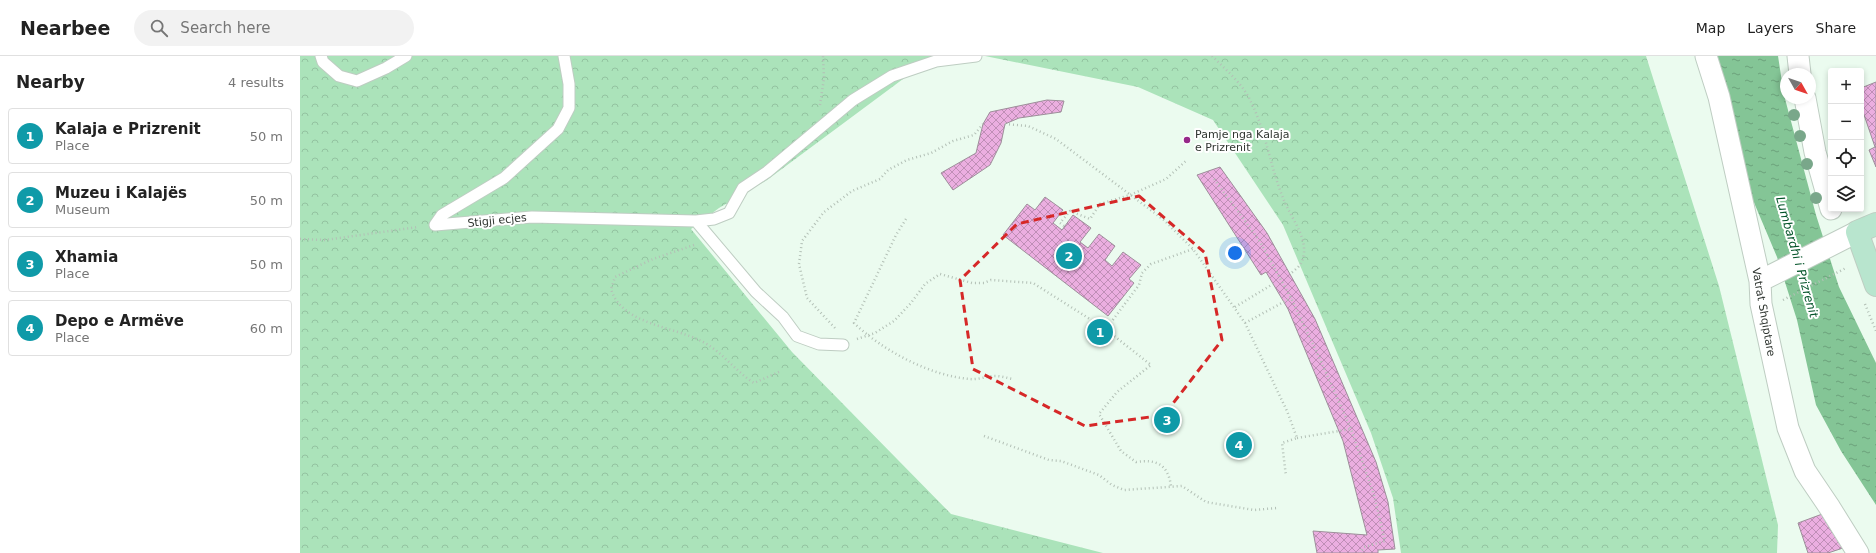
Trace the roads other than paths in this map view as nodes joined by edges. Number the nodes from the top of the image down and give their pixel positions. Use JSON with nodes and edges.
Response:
{"nodes":[{"id":1,"x":321,"y":56,"type":"edge"},
{"id":2,"x":406,"y":56,"type":"edge"},
{"id":3,"x":564,"y":56,"type":"edge"},
{"id":4,"x":976,"y":56,"type":"edge"},
{"id":5,"x":1706,"y":56,"type":"edge"},
{"id":6,"x":1798,"y":56,"type":"edge"},
{"id":7,"x":1799,"y":68,"type":"edge"},
{"id":8,"x":1806,"y":104,"type":"edge"},
{"id":9,"x":1828,"y":198,"type":"edge"},
{"id":10,"x":1834,"y":212,"type":"edge"},
{"id":11,"x":696,"y":221,"type":"junction"},
{"id":12,"x":1855,"y":233,"type":"edge"},
{"id":13,"x":1768,"y":277,"type":"junction"},
{"id":14,"x":1876,"y":285,"type":"edge"},
{"id":15,"x":844,"y":345,"type":"road end"},
{"id":16,"x":1858,"y":553,"type":"edge"}],
"edges":[{"from":1,"to":2,"type":"lane"},
{"from":3,"to":11,"type":"lane","name":"Stigji ecjes"},
{"from":4,"to":11,"type":"lane","name":"Stigji ecjes"},
{"from":5,"to":13,"type":"street","name":"Vatrat Shqiptare"},
{"from":6,"to":7,"type":"street"},
{"from":8,"to":9,"type":"street"},
{"from":10,"to":12,"type":"street"},
{"from":11,"to":15,"type":"lane"},
{"from":12,"to":13,"type":"street"},
{"from":12,"to":14,"type":"main road"},
{"from":13,"to":16,"type":"street","name":"Vatrat Shqiptare"}]}
